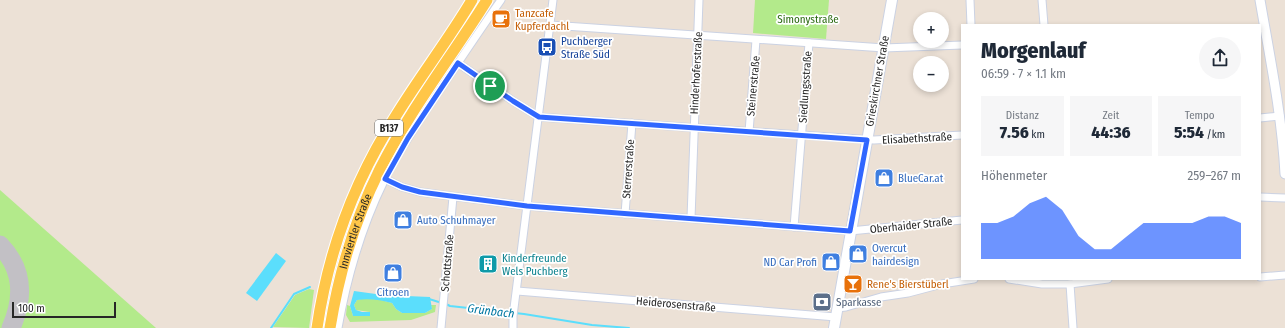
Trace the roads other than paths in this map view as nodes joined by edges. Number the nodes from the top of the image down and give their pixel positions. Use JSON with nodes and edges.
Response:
{"nodes":[{"id":1,"x":472,"y":0,"type":"edge"},
{"id":2,"x":487,"y":0,"type":"edge"},
{"id":3,"x":501,"y":0,"type":"edge"},
{"id":4,"x":553,"y":0,"type":"edge"},
{"id":5,"x":699,"y":0,"type":"edge"},
{"id":6,"x":892,"y":0,"type":"edge"},
{"id":7,"x":970,"y":0,"type":"edge"},
{"id":8,"x":1042,"y":0,"type":"edge"},
{"id":9,"x":1260,"y":0,"type":"edge"},
{"id":10,"x":971,"y":24,"type":"edge"},
{"id":11,"x":1044,"y":24,"type":"edge"},
{"id":12,"x":550,"y":25,"type":"junction"},
{"id":13,"x":1263,"y":31,"type":"edge"},
{"id":14,"x":698,"y":35,"type":"junction"},
{"id":15,"x":756,"y":40,"type":"junction"},
{"id":16,"x":808,"y":43,"type":"junction"},
{"id":17,"x":961,"y":45,"type":"edge"},
{"id":18,"x":884,"y":48,"type":"junction"},
{"id":19,"x":458,"y":63,"type":"junction"},
{"id":20,"x":1280,"y":116,"type":"junction"},
{"id":21,"x":539,"y":117,"type":"junction"},
{"id":22,"x":1261,"y":118,"type":"edge"},
{"id":23,"x":632,"y":124,"type":"junction"},
{"id":24,"x":694,"y":128,"type":"junction"},
{"id":25,"x":749,"y":132,"type":"junction"},
{"id":26,"x":961,"y":135,"type":"edge"},
{"id":27,"x":802,"y":136,"type":"junction"},
{"id":28,"x":867,"y":140,"type":"junction"},
{"id":29,"x":1285,"y":174,"type":"edge"},
{"id":30,"x":385,"y":179,"type":"junction"},
{"id":31,"x":453,"y":197,"type":"junction"},
{"id":32,"x":1261,"y":197,"type":"edge"},
{"id":33,"x":1285,"y":198,"type":"edge"},
{"id":34,"x":527,"y":206,"type":"junction"},
{"id":35,"x":625,"y":214,"type":"junction"},
{"id":36,"x":691,"y":218,"type":"junction"},
{"id":37,"x":961,"y":220,"type":"edge"},
{"id":38,"x":794,"y":227,"type":"junction"},
{"id":39,"x":850,"y":231,"type":"junction"},
{"id":40,"x":1285,"y":275,"type":"edge"},
{"id":41,"x":1261,"y":277,"type":"edge"},
{"id":42,"x":968,"y":280,"type":"edge"},
{"id":43,"x":1016,"y":280,"type":"edge"},
{"id":44,"x":1094,"y":280,"type":"edge"},
{"id":45,"x":1079,"y":281,"type":"edge"},
{"id":46,"x":1070,"y":284,"type":"junction"},
{"id":47,"x":517,"y":290,"type":"junction"},
{"id":48,"x":836,"y":312,"type":"junction"},
{"id":49,"x":340,"y":317,"type":"junction"},
{"id":50,"x":317,"y":328,"type":"edge"},
{"id":51,"x":330,"y":328,"type":"edge"},
{"id":52,"x":338,"y":328,"type":"edge"},
{"id":53,"x":341,"y":328,"type":"edge"},
{"id":54,"x":441,"y":328,"type":"edge"},
{"id":55,"x":513,"y":328,"type":"edge"},
{"id":56,"x":834,"y":328,"type":"edge"},
{"id":57,"x":1073,"y":328,"type":"edge"}],
"edges":[{"from":1,"to":50,"type":"main road","name":"Innviertler Straße","number":"B137"},
{"from":2,"to":51,"type":"main road","name":"Innviertler Straße","number":"B137"},
{"from":3,"to":19,"type":"street"},
{"from":4,"to":12,"type":"street"},
{"from":5,"to":14,"type":"street","name":"Hinderhoferstraße"},
{"from":6,"to":18,"type":"main road","name":"Grieskirchner Straße"},
{"from":7,"to":10,"type":"street"},
{"from":8,"to":11,"type":"street"},
{"from":9,"to":13,"type":"street"},
{"from":12,"to":14,"type":"street"},
{"from":12,"to":21,"type":"street"},
{"from":13,"to":20,"type":"street"},
{"from":14,"to":15,"type":"street"},
{"from":14,"to":24,"type":"street","name":"Hinderhoferstraße"},
{"from":15,"to":16,"type":"street"},
{"from":15,"to":25,"type":"street","name":"Steinerstraße"},
{"from":16,"to":18,"type":"street"},
{"from":16,"to":27,"type":"street","name":"Siedlungsstraße"},
{"from":17,"to":18,"type":"street"},
{"from":18,"to":28,"type":"main road","name":"Grieskirchner Straße"},
{"from":19,"to":21,"type":"street","name":"Elisabethstraße"},
{"from":19,"to":30,"type":"street"},
{"from":20,"to":22,"type":"street"},
{"from":20,"to":29,"type":"street"},
{"from":21,"to":23,"type":"street","name":"Elisabethstraße"},
{"from":21,"to":34,"type":"street"},
{"from":23,"to":24,"type":"street","name":"Elisabethstraße"},
{"from":23,"to":35,"type":"street","name":"Sterrerstraße"},
{"from":24,"to":25,"type":"street","name":"Elisabethstraße"},
{"from":24,"to":36,"type":"street","name":"Hinderhoferstraße"},
{"from":25,"to":27,"type":"street","name":"Elisabethstraße"},
{"from":26,"to":28,"type":"street","name":"Elisabethstraße"},
{"from":27,"to":28,"type":"street","name":"Elisabethstraße"},
{"from":27,"to":38,"type":"street","name":"Siedlungsstraße"},
{"from":28,"to":39,"type":"main road","name":"Grieskirchner Straße"},
{"from":30,"to":31,"type":"street","name":"Oberhaider Straße"},
{"from":30,"to":49,"type":"street"},
{"from":31,"to":34,"type":"street","name":"Oberhaider Straße"},
{"from":31,"to":54,"type":"street","name":"Schottstraße"},
{"from":32,"to":33,"type":"street"},
{"from":34,"to":35,"type":"street","name":"Oberhaider Straße"},
{"from":34,"to":47,"type":"street"},
{"from":35,"to":36,"type":"street","name":"Oberhaider Straße"},
{"from":36,"to":38,"type":"street","name":"Oberhaider Straße"},
{"from":37,"to":39,"type":"street","name":"Oberhaider Straße"},
{"from":38,"to":39,"type":"street","name":"Oberhaider Straße"},
{"from":39,"to":48,"type":"main road","name":"Grieskirchner Straße"},
{"from":40,"to":41,"type":"street"},
{"from":42,"to":48,"type":"street","name":"Heiderosenstraße"},
{"from":43,"to":46,"type":"street"},
{"from":44,"to":45,"type":"street"},
{"from":45,"to":46,"type":"street"},
{"from":46,"to":57,"type":"street"},
{"from":47,"to":48,"type":"street","name":"Heiderosenstraße"},
{"from":47,"to":55,"type":"street"},
{"from":48,"to":56,"type":"main road","name":"Grieskirchner Straße"},
{"from":49,"to":52,"type":"street"},
{"from":49,"to":53,"type":"street"}]}
